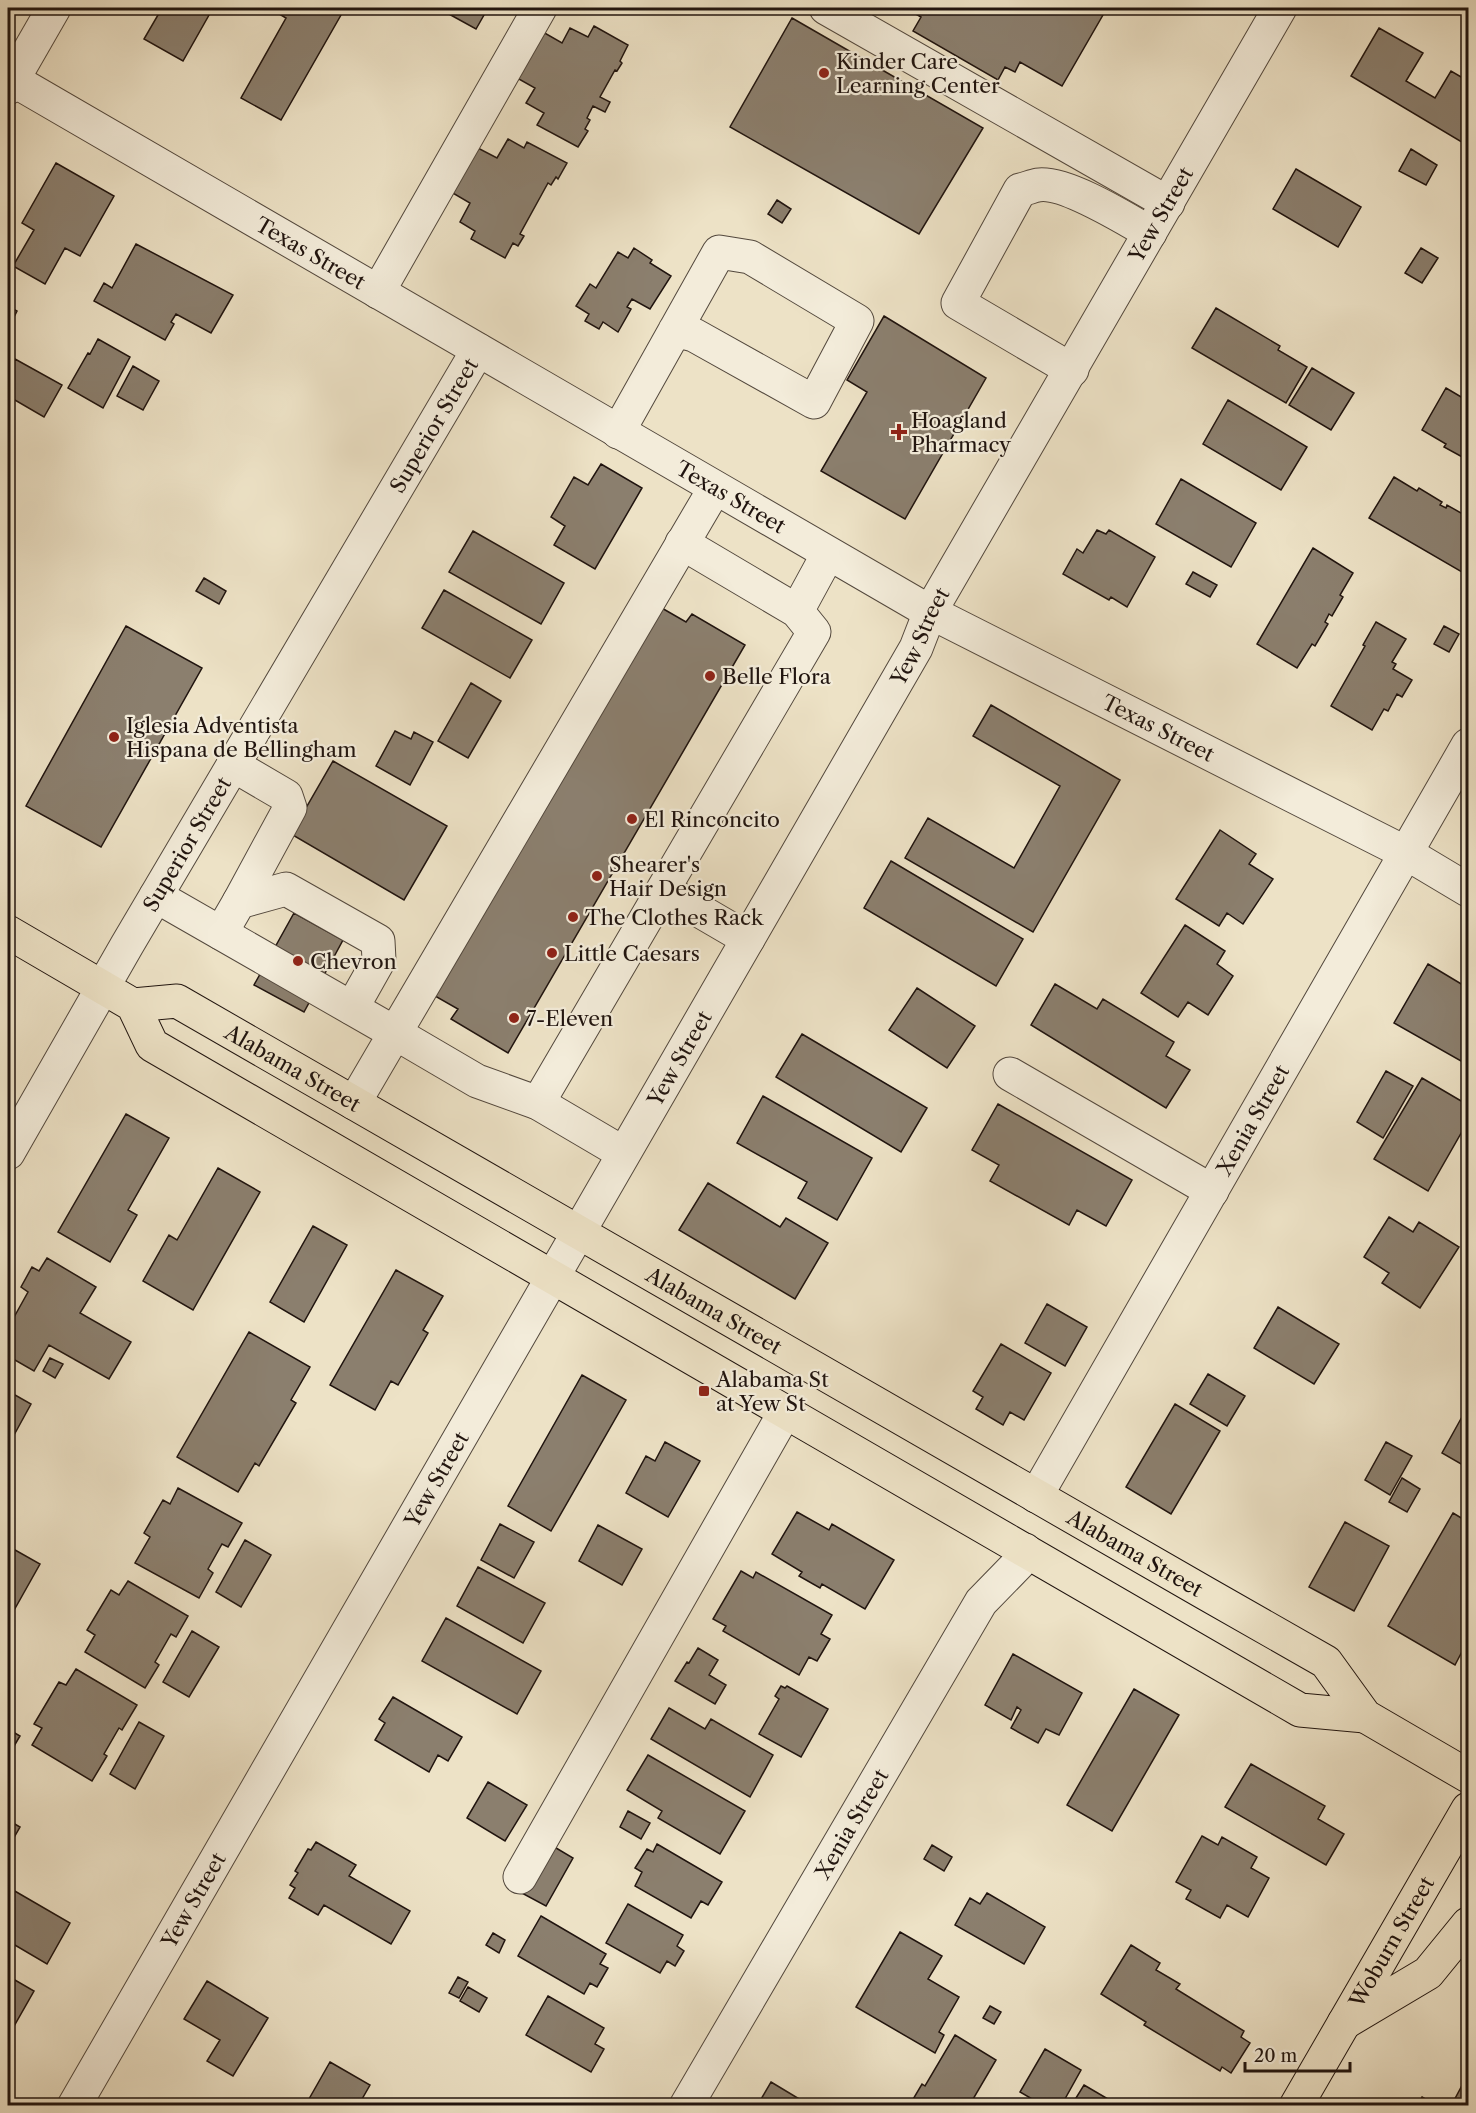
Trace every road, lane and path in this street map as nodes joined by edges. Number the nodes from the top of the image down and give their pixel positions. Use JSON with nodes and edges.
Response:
{"nodes":[{"id":1,"x":54,"y":8,"type":"edge"},
{"id":2,"x":540,"y":8,"type":"edge"},
{"id":3,"x":826,"y":8,"type":"edge"},
{"id":4,"x":1280,"y":8,"type":"edge"},
{"id":5,"x":9,"y":82,"type":"edge"},
{"id":6,"x":1168,"y":203,"type":"junction"},
{"id":7,"x":1150,"y":233,"type":"junction"},
{"id":8,"x":378,"y":292,"type":"junction"},
{"id":9,"x":675,"y":330,"type":"junction"},
{"id":10,"x":478,"y":350,"type":"junction"},
{"id":11,"x":1072,"y":370,"type":"junction"},
{"id":12,"x":618,"y":432,"type":"junction"},
{"id":13,"x":715,"y":488,"type":"junction"},
{"id":14,"x":682,"y":543,"type":"junction"},
{"id":15,"x":828,"y":554,"type":"junction"},
{"id":16,"x":797,"y":610,"type":"junction"},
{"id":17,"x":930,"y":612,"type":"junction"},
{"id":18,"x":1468,"y":746,"type":"edge"},
{"id":19,"x":233,"y":765,"type":"junction"},
{"id":20,"x":1406,"y":854,"type":"junction"},
{"id":21,"x":664,"y":890,"type":"junction"},
{"id":22,"x":1468,"y":890,"type":"edge"},
{"id":23,"x":156,"y":896,"type":"junction"},
{"id":24,"x":239,"y":902,"type":"junction"},
{"id":25,"x":8,"y":932,"type":"edge"},
{"id":26,"x":221,"y":933,"type":"junction"},
{"id":27,"x":748,"y":939,"type":"junction"},
{"id":28,"x":103,"y":987,"type":"junction"},
{"id":29,"x":133,"y":1005,"type":"junction"},
{"id":30,"x":352,"y":1008,"type":"junction"},
{"id":31,"x":395,"y":1033,"type":"junction"},
{"id":32,"x":1010,"y":1074,"type":"dead end"},
{"id":33,"x":354,"y":1103,"type":"junction"},
{"id":34,"x":538,"y":1103,"type":"junction"},
{"id":35,"x":8,"y":1153,"type":"edge"},
{"id":36,"x":623,"y":1153,"type":"junction"},
{"id":37,"x":1212,"y":1191,"type":"junction"},
{"id":38,"x":578,"y":1232,"type":"junction"},
{"id":39,"x":553,"y":1277,"type":"junction"},
{"id":40,"x":785,"y":1412,"type":"junction"},
{"id":41,"x":1036,"y":1496,"type":"junction"},
{"id":42,"x":1025,"y":1550,"type":"junction"},
{"id":43,"x":1365,"y":1716,"type":"junction"},
{"id":44,"x":1468,"y":1776,"type":"edge"},
{"id":45,"x":1468,"y":1809,"type":"edge"},
{"id":46,"x":520,"y":1877,"type":"dead end"},
{"id":47,"x":1468,"y":1924,"type":"edge"},
{"id":48,"x":1343,"y":2024,"type":"junction"},
{"id":49,"x":74,"y":2106,"type":"edge"},
{"id":50,"x":686,"y":2106,"type":"edge"},
{"id":51,"x":1296,"y":2106,"type":"edge"}],
"edges":[{"from":1,"to":5,"type":"street"},
{"from":2,"to":8,"type":"street"},
{"from":3,"to":6,"type":"street"},
{"from":4,"to":6,"type":"street","name":"Yew Street"},
{"from":5,"to":8,"type":"street","name":"Texas Street"},
{"from":6,"to":7,"type":"street","name":"Yew Street"},
{"from":7,"to":11,"type":"street","name":"Yew Street"},
{"from":7,"to":11,"type":"street"},
{"from":8,"to":10,"type":"street","name":"Texas Street"},
{"from":9,"to":9,"type":"street"},
{"from":9,"to":12,"type":"street"},
{"from":10,"to":12,"type":"street","name":"Texas Street"},
{"from":10,"to":19,"type":"street","name":"Superior Street"},
{"from":11,"to":17,"type":"street","name":"Yew Street"},
{"from":12,"to":13,"type":"street","name":"Texas Street"},
{"from":13,"to":14,"type":"street"},
{"from":13,"to":15,"type":"street","name":"Texas Street"},
{"from":14,"to":16,"type":"street"},
{"from":14,"to":31,"type":"street"},
{"from":15,"to":16,"type":"street"},
{"from":15,"to":17,"type":"street","name":"Texas Street"},
{"from":16,"to":21,"type":"street"},
{"from":17,"to":20,"type":"street","name":"Texas Street"},
{"from":17,"to":27,"type":"street","name":"Yew Street"},
{"from":18,"to":20,"type":"street","name":"Xenia Street"},
{"from":19,"to":23,"type":"street","name":"Superior Street"},
{"from":19,"to":24,"type":"street"},
{"from":20,"to":22,"type":"street","name":"Texas Street"},
{"from":20,"to":37,"type":"street","name":"Xenia Street"},
{"from":21,"to":27,"type":"street"},
{"from":21,"to":34,"type":"street"},
{"from":23,"to":26,"type":"street"},
{"from":23,"to":28,"type":"street","name":"Superior Street"},
{"from":24,"to":26,"type":"street"},
{"from":24,"to":30,"type":"street"},
{"from":25,"to":28,"type":"main road"},
{"from":26,"to":30,"type":"street"},
{"from":27,"to":36,"type":"street","name":"Yew Street"},
{"from":28,"to":29,"type":"main road"},
{"from":28,"to":35,"type":"street","name":"Superior Street"},
{"from":29,"to":33,"type":"main road","name":"Alabama Street"},
{"from":29,"to":39,"type":"main road","name":"Alabama Street"},
{"from":30,"to":31,"type":"street"},
{"from":31,"to":33,"type":"street"},
{"from":31,"to":34,"type":"street"},
{"from":32,"to":37,"type":"street"},
{"from":33,"to":38,"type":"main road","name":"Alabama Street"},
{"from":34,"to":36,"type":"street"},
{"from":36,"to":38,"type":"street","name":"Yew Street"},
{"from":37,"to":41,"type":"street","name":"Xenia Street"},
{"from":38,"to":39,"type":"street","name":"Yew Street"},
{"from":38,"to":41,"type":"main road","name":"Alabama Street"},
{"from":39,"to":40,"type":"main road","name":"Alabama Street"},
{"from":39,"to":49,"type":"street","name":"Yew Street"},
{"from":40,"to":42,"type":"main road","name":"Alabama Street"},
{"from":40,"to":46,"type":"street"},
{"from":41,"to":43,"type":"main road","name":"Alabama Street"},
{"from":42,"to":43,"type":"main road","name":"Alabama Street"},
{"from":42,"to":50,"type":"street","name":"Xenia Street"},
{"from":43,"to":44,"type":"main road","name":"Alabama Street"},
{"from":45,"to":48,"type":"main road","name":"Woburn Street"},
{"from":47,"to":48,"type":"main road"},
{"from":48,"to":51,"type":"main road","name":"Woburn Street"}]}
